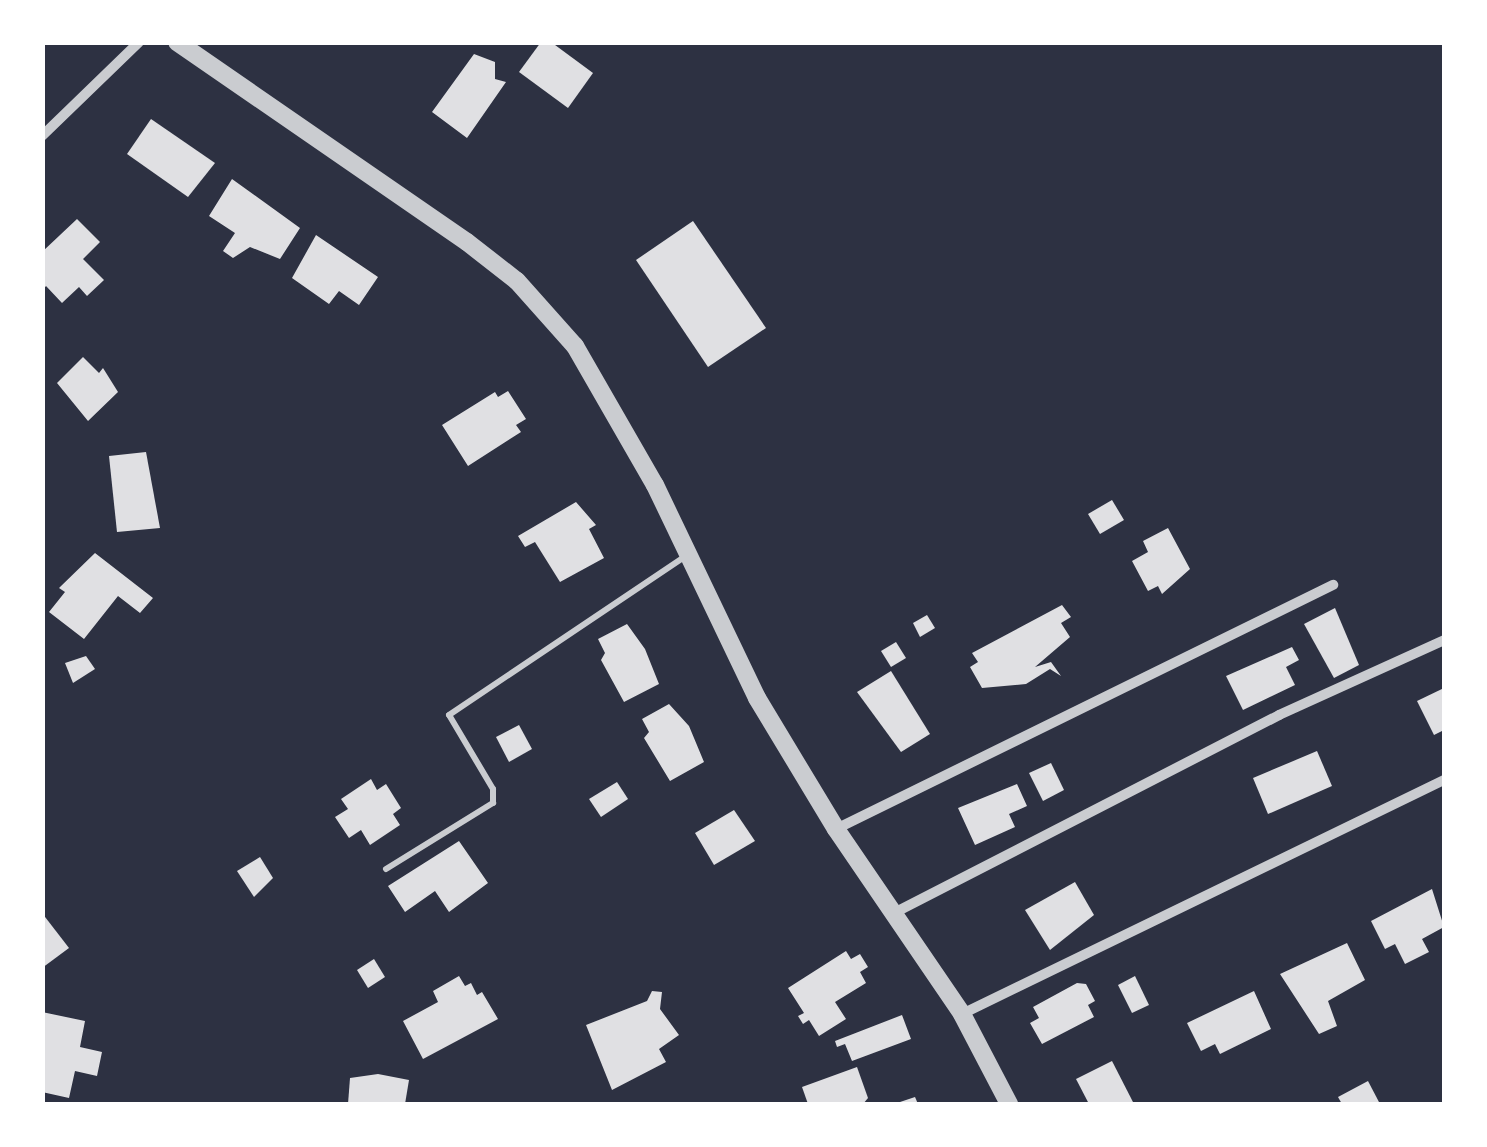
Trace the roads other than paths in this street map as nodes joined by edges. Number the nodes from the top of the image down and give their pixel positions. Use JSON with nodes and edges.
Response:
{"nodes":[{"id":1,"x":139,"y":42,"type":"edge"},
{"id":2,"x":177,"y":42,"type":"edge"},
{"id":3,"x":42,"y":136,"type":"edge"},
{"id":4,"x":688,"y":555,"type":"junction"},
{"id":5,"x":1333,"y":585,"type":"dead end"},
{"id":6,"x":1444,"y":640,"type":"edge"},
{"id":7,"x":1444,"y":780,"type":"edge"},
{"id":8,"x":836,"y":829,"type":"junction"},
{"id":9,"x":386,"y":869,"type":"dead end"},
{"id":10,"x":894,"y":913,"type":"junction"},
{"id":11,"x":962,"y":1014,"type":"junction"},
{"id":12,"x":1009,"y":1104,"type":"edge"}],
"edges":[{"from":1,"to":3,"type":"street"},
{"from":2,"to":4,"type":"street"},
{"from":4,"to":8,"type":"street"},
{"from":4,"to":9,"type":"lane"},
{"from":5,"to":8,"type":"street"},
{"from":6,"to":10,"type":"street"},
{"from":7,"to":11,"type":"street"},
{"from":8,"to":10,"type":"street"},
{"from":10,"to":11,"type":"street"},
{"from":11,"to":12,"type":"street"}]}
